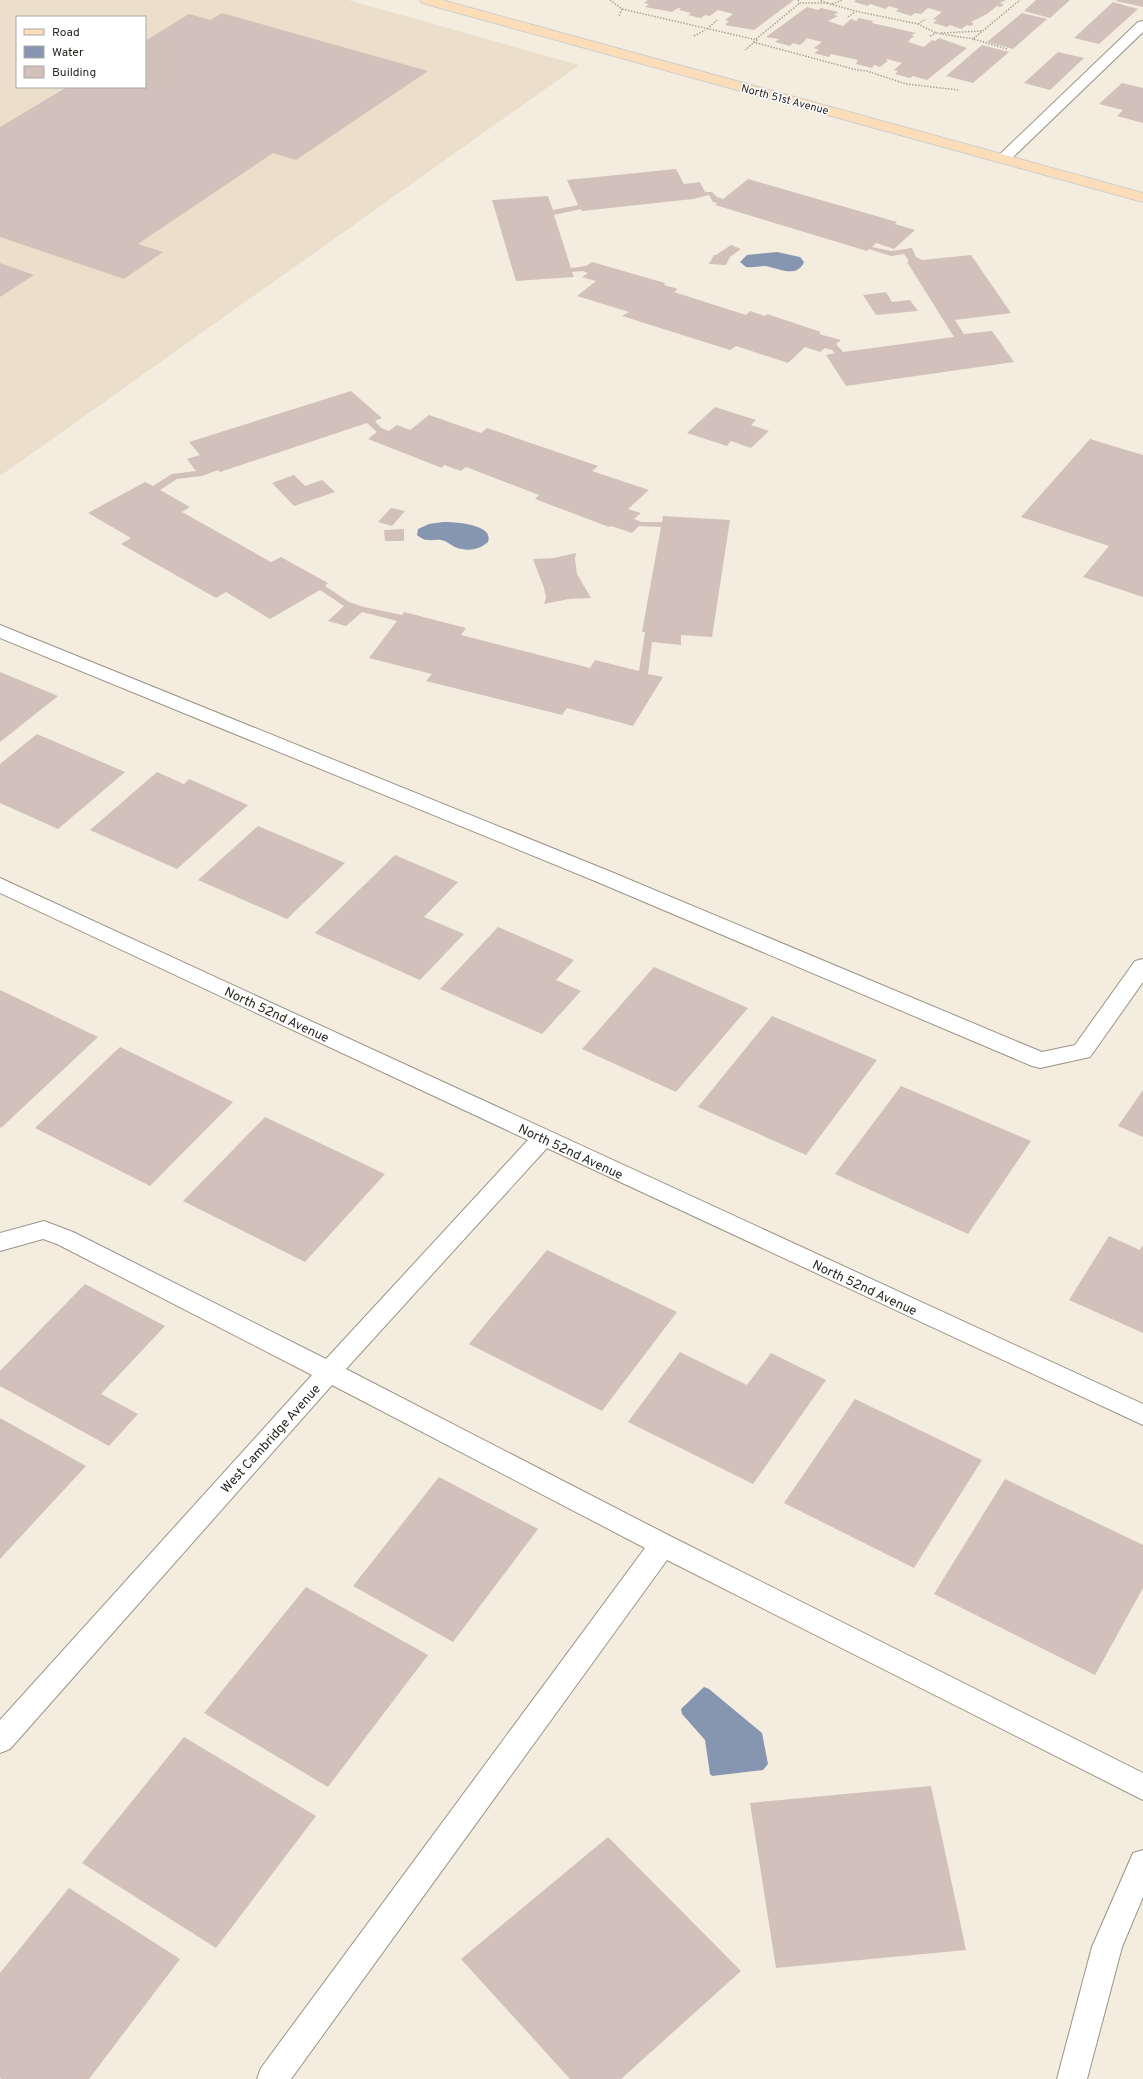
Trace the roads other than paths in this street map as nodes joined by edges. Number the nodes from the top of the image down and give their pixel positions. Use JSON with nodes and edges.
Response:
{"nodes":[{"id":1,"x":427,"y":0,"type":"edge"},
{"id":2,"x":1143,"y":25,"type":"edge"},
{"id":3,"x":1004,"y":159,"type":"junction"},
{"id":4,"x":1143,"y":198,"type":"edge"},
{"id":5,"x":0,"y":631,"type":"edge"},
{"id":6,"x":0,"y":885,"type":"edge"},
{"id":7,"x":1143,"y":966,"type":"edge"},
{"id":8,"x":543,"y":1138,"type":"junction"},
{"id":9,"x":0,"y":1242,"type":"edge"},
{"id":10,"x":329,"y":1372,"type":"junction"},
{"id":11,"x":1143,"y":1415,"type":"edge"},
{"id":12,"x":663,"y":1546,"type":"junction"},
{"id":13,"x":0,"y":1740,"type":"edge"},
{"id":14,"x":1143,"y":1787,"type":"edge"},
{"id":15,"x":1143,"y":1863,"type":"edge"},
{"id":16,"x":272,"y":2079,"type":"edge"},
{"id":17,"x":1072,"y":2079,"type":"edge"}],
"edges":[{"from":1,"to":3,"type":"main road","name":"North 51st Avenue"},
{"from":2,"to":3,"type":"street"},
{"from":3,"to":4,"type":"main road","name":"North 51st Avenue"},
{"from":5,"to":7,"type":"street"},
{"from":6,"to":8,"type":"street","name":"North 52nd Avenue"},
{"from":8,"to":10,"type":"street","name":"West Cambridge Avenue"},
{"from":8,"to":11,"type":"street","name":"North 52nd Avenue"},
{"from":9,"to":10,"type":"street"},
{"from":10,"to":12,"type":"street"},
{"from":10,"to":13,"type":"street","name":"West Cambridge Avenue"},
{"from":12,"to":14,"type":"street"},
{"from":12,"to":16,"type":"street"},
{"from":15,"to":17,"type":"street"}]}
